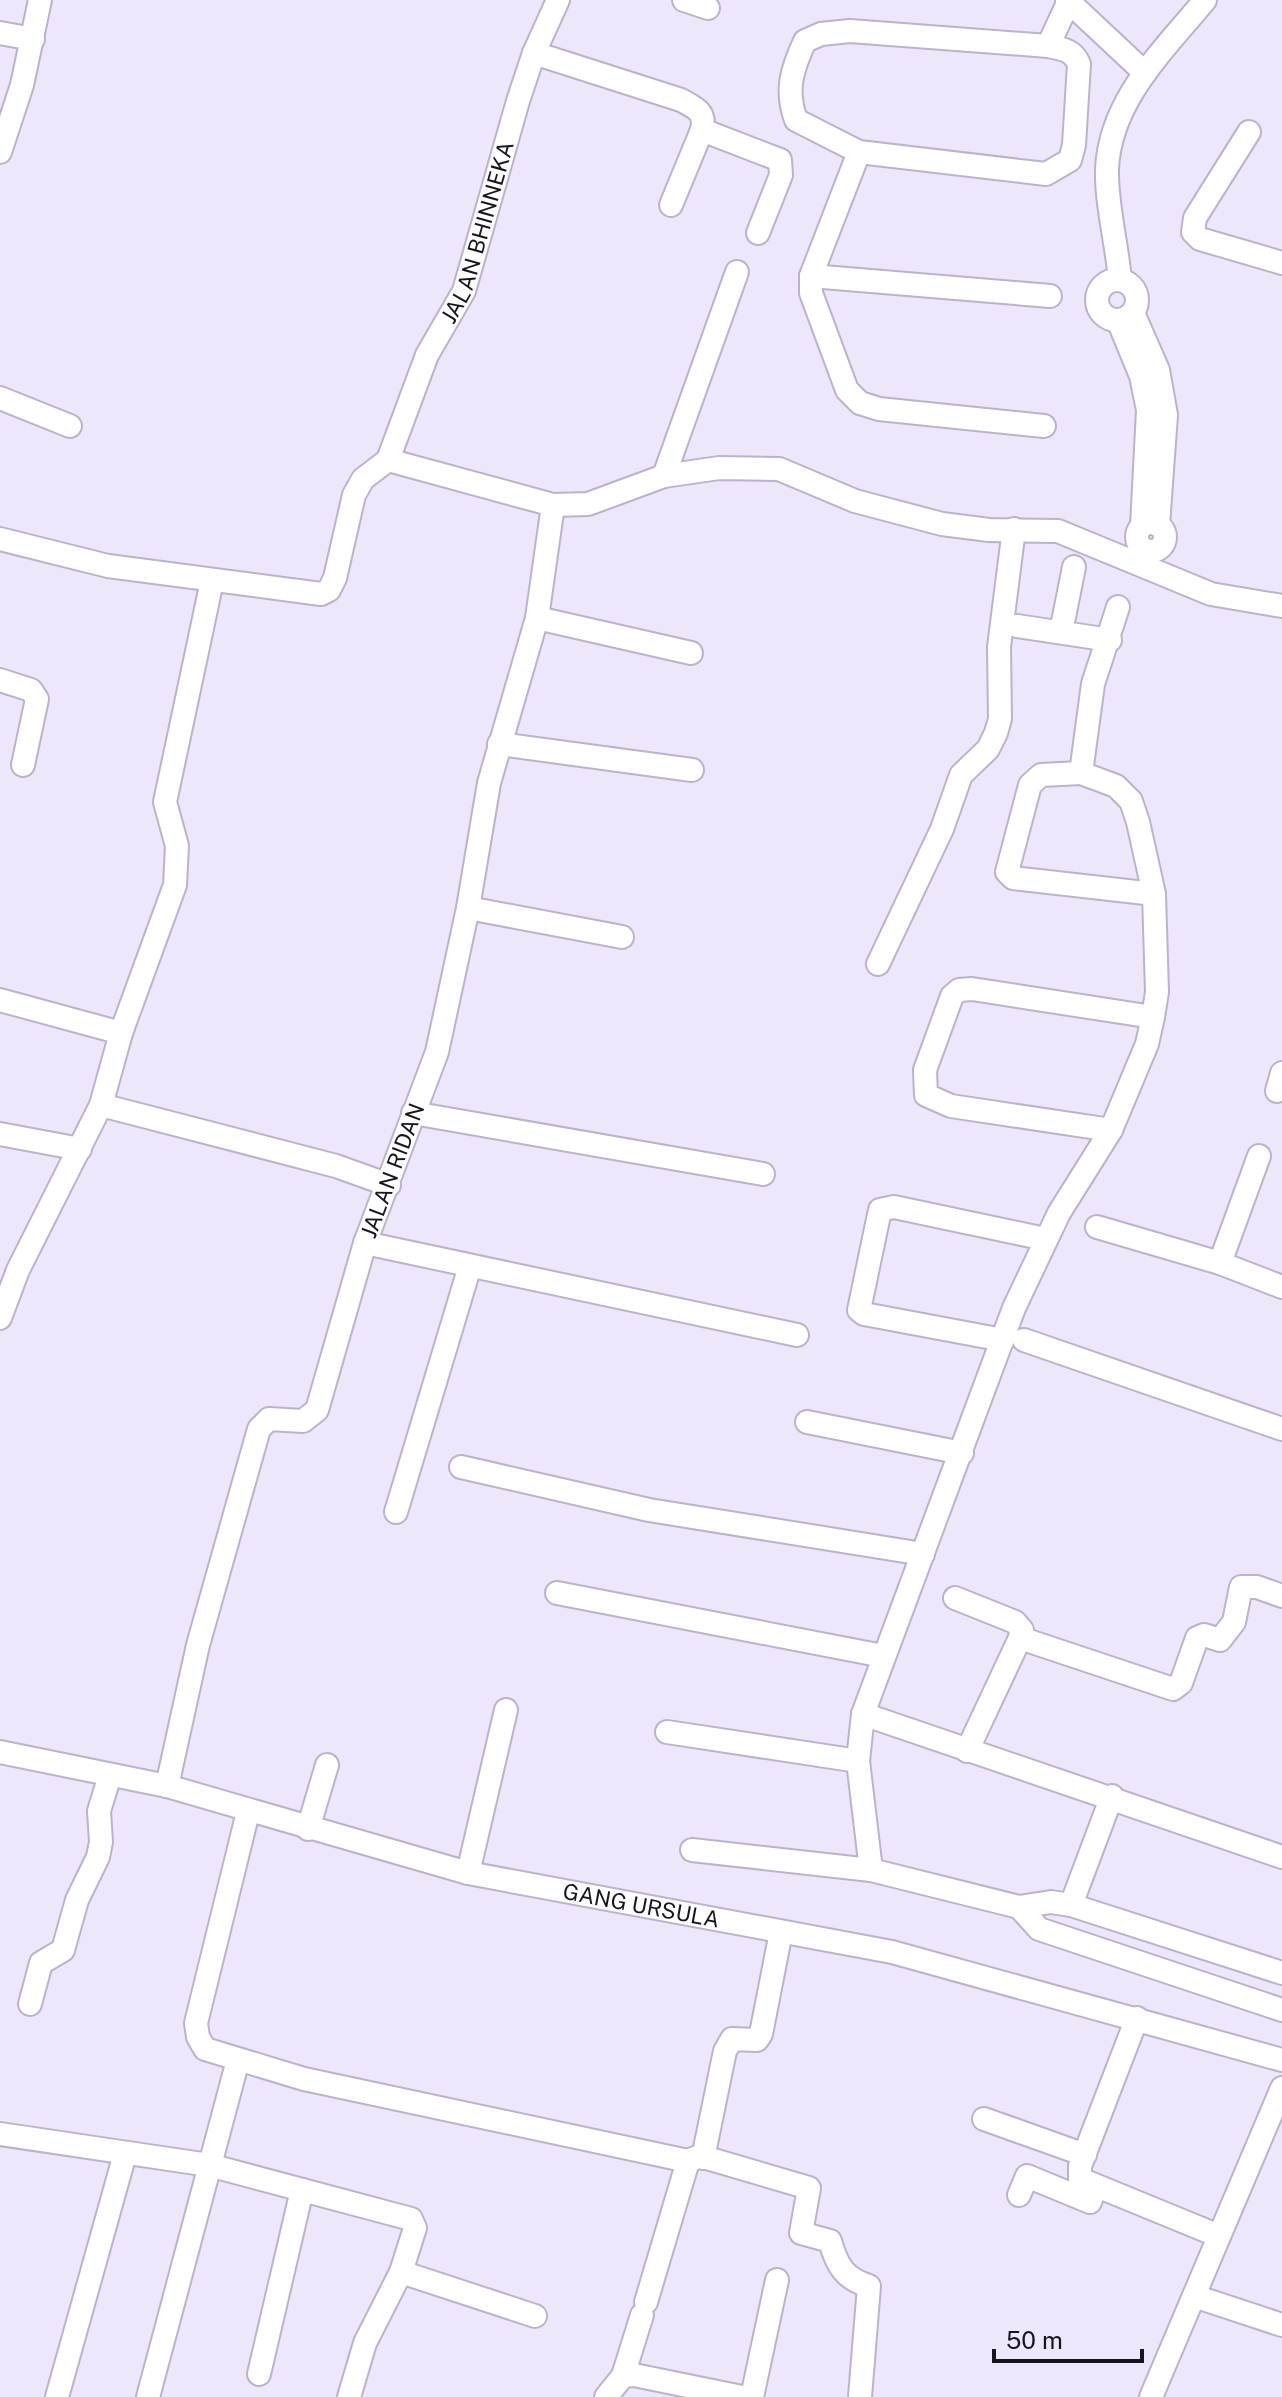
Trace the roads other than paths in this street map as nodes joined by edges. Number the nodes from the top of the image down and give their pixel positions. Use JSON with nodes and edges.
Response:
{"nodes":[{"id":1,"x":40,"y":0,"type":"edge"},
{"id":2,"x":558,"y":0,"type":"edge"},
{"id":3,"x":684,"y":0,"type":"edge"},
{"id":4,"x":1205,"y":0,"type":"edge"},
{"id":5,"x":1068,"y":2,"type":"edge"},
{"id":6,"x":708,"y":8,"type":"dead end"},
{"id":7,"x":0,"y":33,"type":"edge"},
{"id":8,"x":33,"y":39,"type":"junction"},
{"id":9,"x":1048,"y":46,"type":"junction"},
{"id":10,"x":534,"y":53,"type":"junction"},
{"id":11,"x":1145,"y":73,"type":"junction"},
{"id":12,"x":702,"y":130,"type":"junction"},
{"id":13,"x":1249,"y":132,"type":"dead end"},
{"id":14,"x":0,"y":152,"type":"edge"},
{"id":15,"x":859,"y":152,"type":"junction"},
{"id":16,"x":671,"y":205,"type":"dead end"},
{"id":17,"x":758,"y":233,"type":"dead end"},
{"id":18,"x":1282,"y":263,"type":"edge"},
{"id":19,"x":737,"y":272,"type":"dead end"},
{"id":20,"x":811,"y":276,"type":"junction"},
{"id":21,"x":1120,"y":280,"type":"junction"},
{"id":22,"x":1050,"y":296,"type":"dead end"},
{"id":23,"x":1126,"y":316,"type":"junction"},
{"id":24,"x":0,"y":398,"type":"edge"},
{"id":25,"x":70,"y":426,"type":"dead end"},
{"id":26,"x":1044,"y":426,"type":"dead end"},
{"id":27,"x":388,"y":460,"type":"junction"},
{"id":28,"x":664,"y":476,"type":"junction"},
{"id":29,"x":553,"y":505,"type":"junction"},
{"id":30,"x":1014,"y":529,"type":"junction"},
{"id":31,"x":0,"y":539,"type":"edge"},
{"id":32,"x":1142,"y":558,"type":"junction"},
{"id":33,"x":1074,"y":567,"type":"dead end"},
{"id":34,"x":212,"y":581,"type":"junction"},
{"id":35,"x":1282,"y":606,"type":"edge"},
{"id":36,"x":1118,"y":607,"type":"dead end"},
{"id":37,"x":537,"y":618,"type":"junction"},
{"id":38,"x":1017,"y":626,"type":"dead end"},
{"id":39,"x":1061,"y":632,"type":"junction"},
{"id":40,"x":1110,"y":640,"type":"junction"},
{"id":41,"x":691,"y":653,"type":"dead end"},
{"id":42,"x":0,"y":680,"type":"edge"},
{"id":43,"x":499,"y":744,"type":"junction"},
{"id":44,"x":23,"y":765,"type":"dead end"},
{"id":45,"x":692,"y":770,"type":"dead end"},
{"id":46,"x":1081,"y":773,"type":"junction"},
{"id":47,"x":1154,"y":894,"type":"junction"},
{"id":48,"x":468,"y":908,"type":"junction"},
{"id":49,"x":622,"y":937,"type":"dead end"},
{"id":50,"x":878,"y":964,"type":"dead end"},
{"id":51,"x":0,"y":1000,"type":"edge"},
{"id":52,"x":1153,"y":1017,"type":"junction"},
{"id":53,"x":121,"y":1033,"type":"junction"},
{"id":54,"x":101,"y":1105,"type":"junction"},
{"id":55,"x":413,"y":1113,"type":"junction"},
{"id":56,"x":1111,"y":1130,"type":"junction"},
{"id":57,"x":0,"y":1134,"type":"edge"},
{"id":58,"x":80,"y":1149,"type":"junction"},
{"id":59,"x":1259,"y":1156,"type":"dead end"},
{"id":60,"x":763,"y":1174,"type":"dead end"},
{"id":61,"x":389,"y":1185,"type":"junction"},
{"id":62,"x":1097,"y":1227,"type":"dead end"},
{"id":63,"x":1045,"y":1239,"type":"junction"},
{"id":64,"x":365,"y":1243,"type":"junction"},
{"id":65,"x":1220,"y":1263,"type":"junction"},
{"id":66,"x":470,"y":1266,"type":"junction"},
{"id":67,"x":1282,"y":1287,"type":"edge"},
{"id":68,"x":0,"y":1318,"type":"edge"},
{"id":69,"x":797,"y":1335,"type":"dead end"},
{"id":70,"x":1014,"y":1340,"type":"junction"},
{"id":71,"x":807,"y":1422,"type":"dead end"},
{"id":72,"x":1282,"y":1429,"type":"edge"},
{"id":73,"x":962,"y":1453,"type":"junction"},
{"id":74,"x":461,"y":1467,"type":"dead end"},
{"id":75,"x":396,"y":1512,"type":"dead end"},
{"id":76,"x":923,"y":1554,"type":"junction"},
{"id":77,"x":557,"y":1593,"type":"dead end"},
{"id":78,"x":1282,"y":1596,"type":"edge"},
{"id":79,"x":955,"y":1598,"type":"dead end"},
{"id":80,"x":1020,"y":1638,"type":"junction"},
{"id":81,"x":883,"y":1656,"type":"junction"},
{"id":82,"x":506,"y":1710,"type":"dead end"},
{"id":83,"x":863,"y":1714,"type":"junction"},
{"id":84,"x":667,"y":1732,"type":"dead end"},
{"id":85,"x":967,"y":1751,"type":"junction"},
{"id":86,"x":0,"y":1752,"type":"edge"},
{"id":87,"x":858,"y":1761,"type":"junction"},
{"id":88,"x":327,"y":1765,"type":"dead end"},
{"id":89,"x":110,"y":1775,"type":"junction"},
{"id":90,"x":167,"y":1786,"type":"junction"},
{"id":91,"x":1112,"y":1796,"type":"junction"},
{"id":92,"x":248,"y":1812,"type":"junction"},
{"id":93,"x":308,"y":1829,"type":"junction"},
{"id":94,"x":692,"y":1850,"type":"dead end"},
{"id":95,"x":1282,"y":1857,"type":"edge"},
{"id":96,"x":871,"y":1870,"type":"junction"},
{"id":97,"x":468,"y":1873,"type":"junction"},
{"id":98,"x":1071,"y":1905,"type":"junction"},
{"id":99,"x":1019,"y":1907,"type":"junction"},
{"id":100,"x":781,"y":1932,"type":"junction"},
{"id":101,"x":1282,"y":1973,"type":"edge"},
{"id":102,"x":30,"y":2004,"type":"dead end"},
{"id":103,"x":1282,"y":2010,"type":"edge"},
{"id":104,"x":1137,"y":2018,"type":"junction"},
{"id":105,"x":238,"y":2060,"type":"junction"},
{"id":106,"x":1282,"y":2060,"type":"edge"},
{"id":107,"x":1282,"y":2088,"type":"edge"},
{"id":108,"x":984,"y":2119,"type":"dead end"},
{"id":109,"x":0,"y":2134,"type":"edge"},
{"id":110,"x":125,"y":2154,"type":"junction"},
{"id":111,"x":1085,"y":2155,"type":"junction"},
{"id":112,"x":696,"y":2160,"type":"junction"},
{"id":113,"x":209,"y":2165,"type":"junction"},
{"id":114,"x":1096,"y":2186,"type":"junction"},
{"id":115,"x":302,"y":2190,"type":"junction"},
{"id":116,"x":1019,"y":2195,"type":"dead end"},
{"id":117,"x":1219,"y":2236,"type":"junction"},
{"id":118,"x":401,"y":2272,"type":"junction"},
{"id":119,"x":777,"y":2280,"type":"dead end"},
{"id":120,"x":1194,"y":2296,"type":"junction"},
{"id":121,"x":535,"y":2316,"type":"dead end"},
{"id":122,"x":1282,"y":2325,"type":"edge"},
{"id":123,"x":259,"y":2374,"type":"dead end"},
{"id":124,"x":623,"y":2376,"type":"junction"},
{"id":125,"x":57,"y":2397,"type":"edge"},
{"id":126,"x":148,"y":2397,"type":"edge"},
{"id":127,"x":349,"y":2397,"type":"edge"},
{"id":128,"x":606,"y":2397,"type":"edge"},
{"id":129,"x":742,"y":2397,"type":"edge"},
{"id":130,"x":752,"y":2397,"type":"edge"},
{"id":131,"x":860,"y":2397,"type":"edge"},
{"id":132,"x":1151,"y":2397,"type":"edge"}],
"edges":[{"from":1,"to":8,"type":"street"},
{"from":2,"to":10,"type":"street","name":"JALAN BHINNEKA"},
{"from":3,"to":6,"type":"street"},
{"from":4,"to":11,"type":"street"},
{"from":5,"to":9,"type":"street"},
{"from":5,"to":11,"type":"street"},
{"from":7,"to":8,"type":"street"},
{"from":8,"to":14,"type":"street"},
{"from":9,"to":15,"type":"street"},
{"from":9,"to":15,"type":"street"},
{"from":10,"to":12,"type":"street"},
{"from":10,"to":27,"type":"street","name":"JALAN BHINNEKA"},
{"from":11,"to":21,"type":"street"},
{"from":12,"to":16,"type":"street"},
{"from":12,"to":17,"type":"street"},
{"from":13,"to":18,"type":"street"},
{"from":15,"to":20,"type":"street"},
{"from":19,"to":28,"type":"street"},
{"from":20,"to":22,"type":"street"},
{"from":20,"to":26,"type":"street"},
{"from":21,"to":23,"type":"street"},
{"from":21,"to":23,"type":"street"},
{"from":23,"to":32,"type":"street"},
{"from":24,"to":25,"type":"street"},
{"from":27,"to":29,"type":"street"},
{"from":27,"to":34,"type":"street"},
{"from":28,"to":29,"type":"street"},
{"from":28,"to":30,"type":"street"},
{"from":29,"to":37,"type":"street","name":"JALAN RIDAN"},
{"from":30,"to":32,"type":"street"},
{"from":30,"to":50,"type":"street"},
{"from":31,"to":34,"type":"street"},
{"from":32,"to":35,"type":"street"},
{"from":33,"to":39,"type":"street"},
{"from":34,"to":53,"type":"street"},
{"from":36,"to":40,"type":"street"},
{"from":37,"to":41,"type":"street"},
{"from":37,"to":43,"type":"street","name":"JALAN RIDAN"},
{"from":38,"to":39,"type":"street"},
{"from":39,"to":40,"type":"street"},
{"from":40,"to":46,"type":"street"},
{"from":42,"to":44,"type":"street"},
{"from":43,"to":45,"type":"street"},
{"from":43,"to":48,"type":"street","name":"JALAN RIDAN"},
{"from":46,"to":47,"type":"street"},
{"from":46,"to":47,"type":"street"},
{"from":47,"to":52,"type":"street"},
{"from":48,"to":49,"type":"street"},
{"from":48,"to":55,"type":"street","name":"JALAN RIDAN"},
{"from":51,"to":53,"type":"street"},
{"from":52,"to":56,"type":"street"},
{"from":52,"to":56,"type":"street"},
{"from":53,"to":54,"type":"street"},
{"from":54,"to":58,"type":"street"},
{"from":54,"to":61,"type":"street"},
{"from":55,"to":60,"type":"street"},
{"from":55,"to":61,"type":"street","name":"JALAN RIDAN"},
{"from":56,"to":63,"type":"street"},
{"from":57,"to":58,"type":"street"},
{"from":58,"to":68,"type":"street"},
{"from":59,"to":65,"type":"street"},
{"from":61,"to":64,"type":"street","name":"JALAN RIDAN"},
{"from":62,"to":65,"type":"street"},
{"from":63,"to":70,"type":"street"},
{"from":63,"to":70,"type":"street"},
{"from":64,"to":66,"type":"street"},
{"from":64,"to":90,"type":"street","name":"JALAN RIDAN"},
{"from":65,"to":67,"type":"street"},
{"from":66,"to":69,"type":"street"},
{"from":66,"to":75,"type":"street"},
{"from":70,"to":72,"type":"street"},
{"from":70,"to":73,"type":"street"},
{"from":71,"to":73,"type":"street"},
{"from":73,"to":76,"type":"street"},
{"from":74,"to":76,"type":"street"},
{"from":76,"to":81,"type":"street"},
{"from":77,"to":81,"type":"street"},
{"from":78,"to":80,"type":"street"},
{"from":79,"to":80,"type":"street"},
{"from":80,"to":85,"type":"street"},
{"from":81,"to":83,"type":"street"},
{"from":82,"to":97,"type":"street"},
{"from":83,"to":85,"type":"street"},
{"from":83,"to":87,"type":"street"},
{"from":84,"to":87,"type":"street"},
{"from":85,"to":91,"type":"street"},
{"from":86,"to":89,"type":"street","name":"GANG URSULA"},
{"from":87,"to":96,"type":"street"},
{"from":88,"to":93,"type":"street"},
{"from":89,"to":90,"type":"street","name":"GANG URSULA"},
{"from":89,"to":102,"type":"street"},
{"from":90,"to":92,"type":"street","name":"GANG URSULA"},
{"from":91,"to":95,"type":"street"},
{"from":91,"to":98,"type":"street"},
{"from":92,"to":93,"type":"street","name":"GANG URSULA"},
{"from":92,"to":105,"type":"street"},
{"from":93,"to":97,"type":"street","name":"GANG URSULA"},
{"from":94,"to":96,"type":"street"},
{"from":96,"to":99,"type":"street"},
{"from":97,"to":100,"type":"street","name":"GANG URSULA"},
{"from":98,"to":99,"type":"street"},
{"from":98,"to":101,"type":"street"},
{"from":99,"to":103,"type":"street"},
{"from":100,"to":104,"type":"street","name":"GANG URSULA"},
{"from":100,"to":112,"type":"street"},
{"from":104,"to":106,"type":"street","name":"GANG URSULA"},
{"from":104,"to":111,"type":"street"},
{"from":105,"to":112,"type":"street"},
{"from":105,"to":113,"type":"street"},
{"from":107,"to":117,"type":"street"},
{"from":108,"to":111,"type":"street"},
{"from":109,"to":110,"type":"street"},
{"from":110,"to":113,"type":"street"},
{"from":110,"to":125,"type":"street"},
{"from":111,"to":114,"type":"street"},
{"from":112,"to":124,"type":"street"},
{"from":112,"to":131,"type":"street"},
{"from":113,"to":115,"type":"street"},
{"from":113,"to":126,"type":"street"},
{"from":114,"to":116,"type":"street"},
{"from":114,"to":117,"type":"street"},
{"from":115,"to":118,"type":"street"},
{"from":115,"to":123,"type":"street"},
{"from":117,"to":120,"type":"street"},
{"from":118,"to":121,"type":"street"},
{"from":118,"to":127,"type":"street"},
{"from":119,"to":130,"type":"street"},
{"from":120,"to":122,"type":"street"},
{"from":120,"to":132,"type":"street"},
{"from":124,"to":128,"type":"street"},
{"from":124,"to":129,"type":"street"}]}
